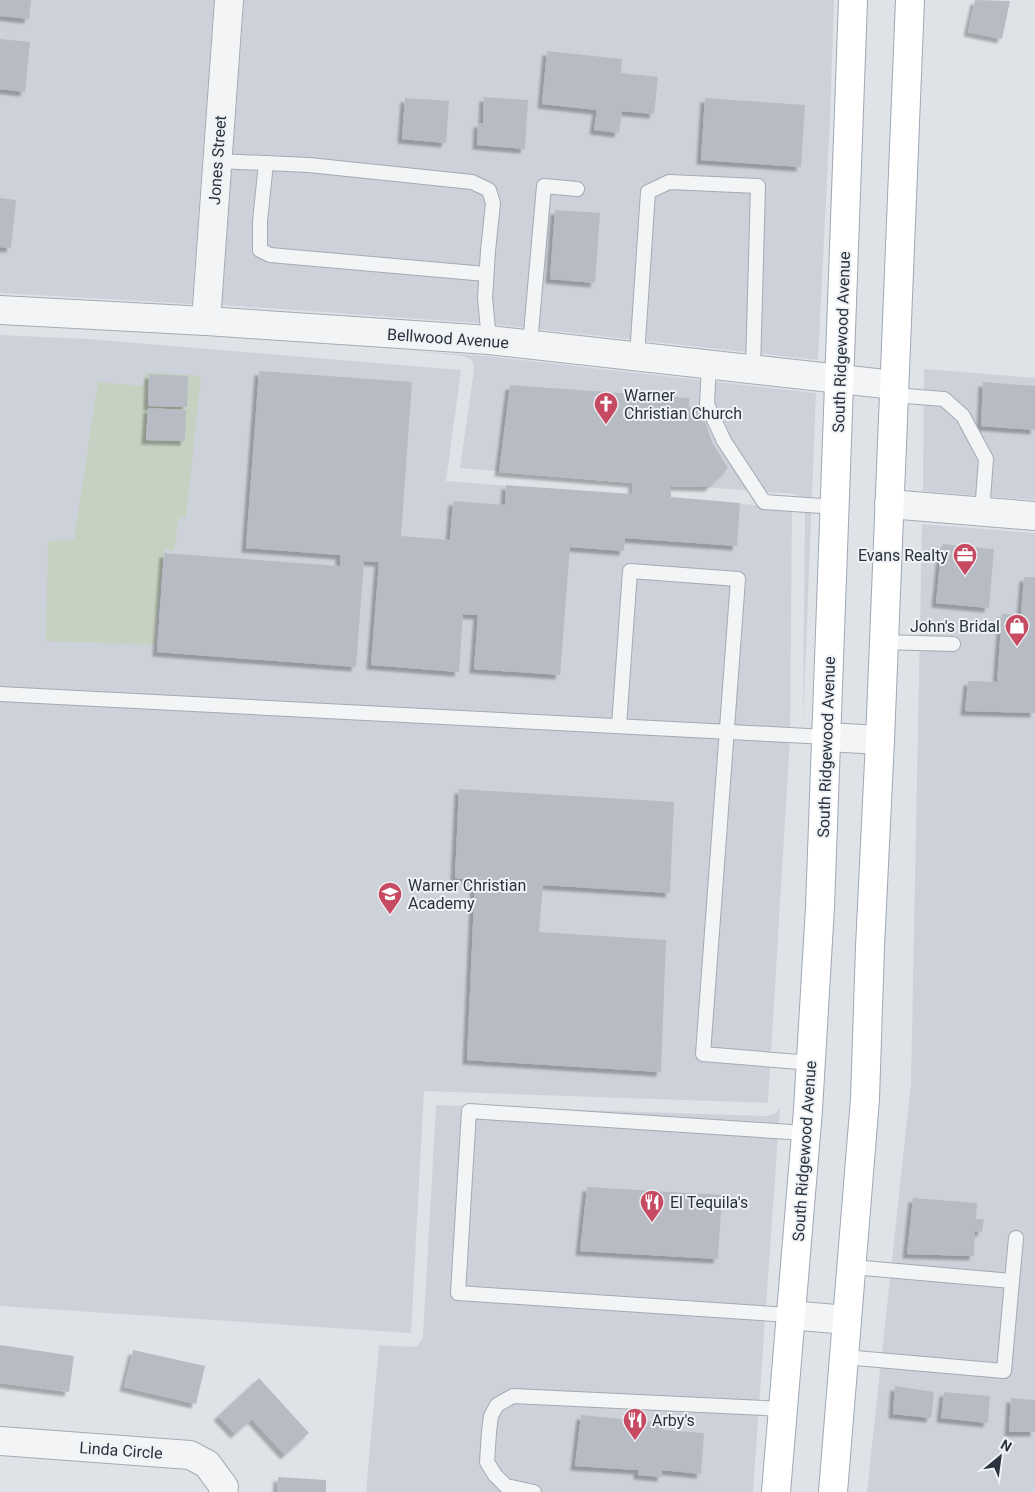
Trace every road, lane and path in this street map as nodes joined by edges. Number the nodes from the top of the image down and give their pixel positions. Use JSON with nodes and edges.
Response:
{"nodes":[{"id":1,"x":229,"y":0,"type":"edge"},
{"id":2,"x":853,"y":0,"type":"edge"},
{"id":3,"x":910,"y":0,"type":"edge"},
{"id":4,"x":217,"y":161,"type":"junction"},
{"id":5,"x":266,"y":163,"type":"junction"},
{"id":6,"x":577,"y":189,"type":"dead end"},
{"id":7,"x":486,"y":274,"type":"junction"},
{"id":8,"x":0,"y":310,"type":"edge"},
{"id":9,"x":206,"y":321,"type":"junction"},
{"id":10,"x":489,"y":340,"type":"junction"},
{"id":11,"x":530,"y":344,"type":"junction"},
{"id":12,"x":637,"y":356,"type":"junction"},
{"id":13,"x":709,"y":364,"type":"junction"},
{"id":14,"x":753,"y":369,"type":"junction"},
{"id":15,"x":839,"y":379,"type":"junction"},
{"id":16,"x":894,"y":390,"type":"junction"},
{"id":17,"x":889,"y":504,"type":"junction"},
{"id":18,"x":836,"y":507,"type":"junction"},
{"id":19,"x":982,"y":512,"type":"junction"},
{"id":20,"x":1035,"y":516,"type":"edge"},
{"id":21,"x":884,"y":642,"type":"junction"},
{"id":22,"x":953,"y":644,"type":"dead end"},
{"id":23,"x":0,"y":694,"type":"edge"},
{"id":24,"x":619,"y":726,"type":"junction"},
{"id":25,"x":727,"y":732,"type":"junction"},
{"id":26,"x":827,"y":737,"type":"junction"},
{"id":27,"x":880,"y":740,"type":"junction"},
{"id":28,"x":811,"y":1063,"type":"junction"},
{"id":29,"x":806,"y":1133,"type":"junction"},
{"id":30,"x":1016,"y":1238,"type":"dead end"},
{"id":31,"x":852,"y":1267,"type":"junction"},
{"id":32,"x":1012,"y":1281,"type":"junction"},
{"id":33,"x":790,"y":1315,"type":"junction"},
{"id":34,"x":848,"y":1320,"type":"junction"},
{"id":35,"x":844,"y":1357,"type":"junction"},
{"id":36,"x":783,"y":1409,"type":"junction"},
{"id":37,"x":0,"y":1441,"type":"edge"},
{"id":38,"x":224,"y":1492,"type":"edge"},
{"id":39,"x":534,"y":1492,"type":"edge"},
{"id":40,"x":776,"y":1492,"type":"edge"},
{"id":41,"x":833,"y":1492,"type":"edge"}],
"edges":[{"from":1,"to":4,"type":"street","name":"Jones Street"},
{"from":2,"to":15,"type":"main road","name":"South Ridgewood Avenue"},
{"from":3,"to":16,"type":"main road"},
{"from":4,"to":5,"type":"lane"},
{"from":4,"to":9,"type":"street","name":"Jones Street"},
{"from":5,"to":7,"type":"lane"},
{"from":5,"to":7,"type":"lane"},
{"from":6,"to":11,"type":"lane"},
{"from":7,"to":10,"type":"lane"},
{"from":8,"to":9,"type":"street","name":"Bellwood Avenue"},
{"from":9,"to":10,"type":"street","name":"Bellwood Avenue"},
{"from":10,"to":11,"type":"street","name":"Bellwood Avenue"},
{"from":11,"to":12,"type":"street","name":"Bellwood Avenue"},
{"from":12,"to":13,"type":"street","name":"Bellwood Avenue"},
{"from":12,"to":14,"type":"lane"},
{"from":13,"to":14,"type":"street","name":"Bellwood Avenue"},
{"from":13,"to":18,"type":"lane"},
{"from":14,"to":15,"type":"street","name":"Bellwood Avenue"},
{"from":15,"to":16,"type":"street","name":"Bellwood Avenue"},
{"from":15,"to":18,"type":"main road","name":"South Ridgewood Avenue"},
{"from":16,"to":17,"type":"main road"},
{"from":16,"to":19,"type":"lane"},
{"from":17,"to":19,"type":"street"},
{"from":17,"to":21,"type":"main road"},
{"from":18,"to":26,"type":"main road","name":"South Ridgewood Avenue"},
{"from":19,"to":20,"type":"street"},
{"from":21,"to":22,"type":"lane"},
{"from":21,"to":27,"type":"main road"},
{"from":23,"to":24,"type":"lane"},
{"from":24,"to":25,"type":"lane"},
{"from":24,"to":25,"type":"lane"},
{"from":25,"to":26,"type":"lane"},
{"from":25,"to":28,"type":"lane"},
{"from":26,"to":27,"type":"street"},
{"from":26,"to":28,"type":"main road","name":"South Ridgewood Avenue"},
{"from":27,"to":31,"type":"main road"},
{"from":28,"to":29,"type":"main road","name":"South Ridgewood Avenue"},
{"from":29,"to":33,"type":"main road","name":"South Ridgewood Avenue"},
{"from":29,"to":33,"type":"lane"},
{"from":30,"to":32,"type":"lane"},
{"from":31,"to":32,"type":"lane"},
{"from":31,"to":34,"type":"main road"},
{"from":32,"to":35,"type":"lane"},
{"from":33,"to":34,"type":"street"},
{"from":33,"to":36,"type":"main road","name":"South Ridgewood Avenue"},
{"from":34,"to":35,"type":"main road"},
{"from":35,"to":41,"type":"main road"},
{"from":36,"to":39,"type":"lane"},
{"from":36,"to":40,"type":"main road","name":"South Ridgewood Avenue"},
{"from":37,"to":38,"type":"street","name":"Linda Circle"}]}
